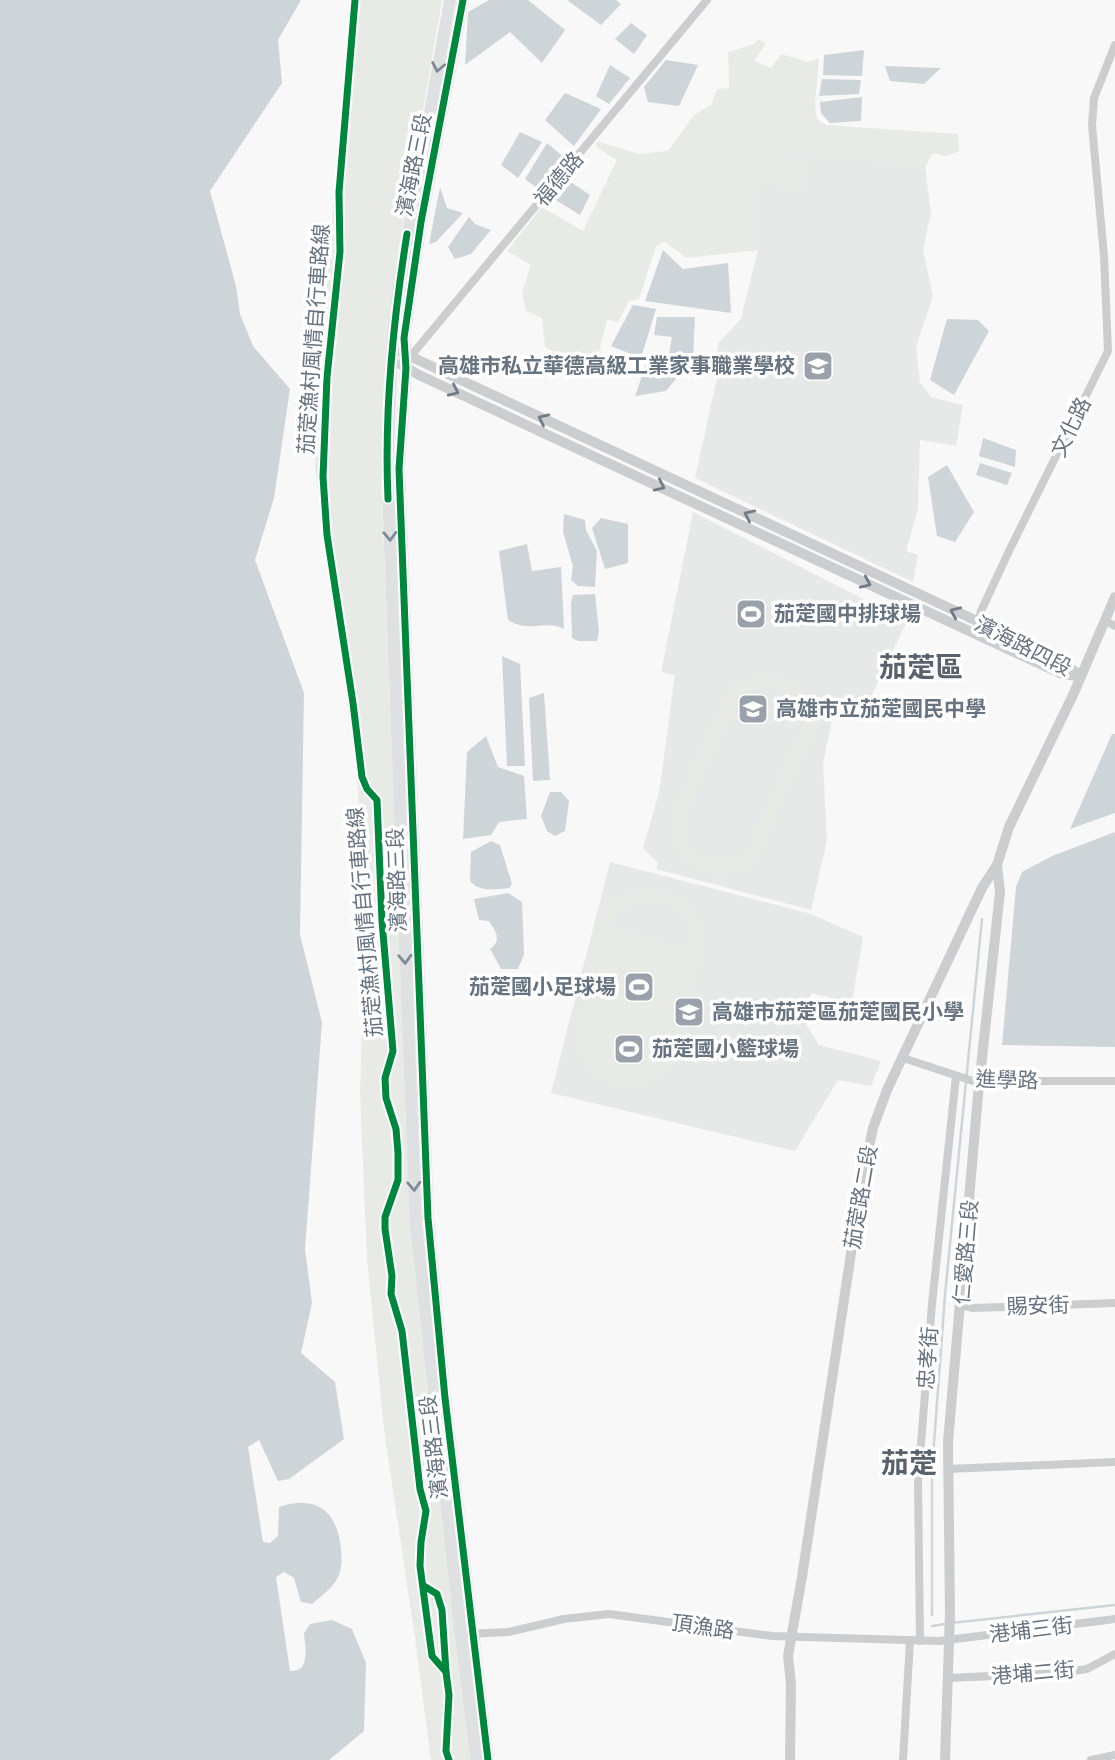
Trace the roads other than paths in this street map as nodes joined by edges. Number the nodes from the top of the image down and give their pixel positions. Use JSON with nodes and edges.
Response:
{"nodes":[{"id":1,"x":450,"y":0,"type":"edge"},
{"id":2,"x":463,"y":0,"type":"edge"},
{"id":3,"x":707,"y":0,"type":"edge"},
{"id":4,"x":1115,"y":45,"type":"edge"},
{"id":5,"x":393,"y":354,"type":"junction"},
{"id":6,"x":407,"y":360,"type":"junction"},
{"id":7,"x":1115,"y":597,"type":"edge"},
{"id":8,"x":1110,"y":624,"type":"edge"},
{"id":9,"x":976,"y":627,"type":"junction"},
{"id":10,"x":1081,"y":676,"type":"junction"},
{"id":11,"x":407,"y":817,"type":"junction"},
{"id":12,"x":997,"y":865,"type":"junction"},
{"id":13,"x":903,"y":1058,"type":"junction"},
{"id":14,"x":958,"y":1077,"type":"junction"},
{"id":15,"x":976,"y":1081,"type":"junction"},
{"id":16,"x":1115,"y":1081,"type":"edge"},
{"id":17,"x":1115,"y":1303,"type":"edge"},
{"id":18,"x":961,"y":1305,"type":"junction"},
{"id":19,"x":1115,"y":1462,"type":"edge"},
{"id":20,"x":948,"y":1469,"type":"junction"},
{"id":21,"x":1115,"y":1619,"type":"edge"},
{"id":22,"x":466,"y":1634,"type":"junction"},
{"id":23,"x":791,"y":1636,"type":"junction"},
{"id":24,"x":910,"y":1641,"type":"junction"},
{"id":25,"x":920,"y":1641,"type":"junction"},
{"id":26,"x":948,"y":1641,"type":"junction"},
{"id":27,"x":1115,"y":1654,"type":"edge"},
{"id":28,"x":948,"y":1678,"type":"junction"},
{"id":29,"x":1115,"y":1755,"type":"edge"},
{"id":30,"x":477,"y":1760,"type":"edge"},
{"id":31,"x":488,"y":1760,"type":"edge"},
{"id":32,"x":790,"y":1760,"type":"edge"},
{"id":33,"x":903,"y":1760,"type":"edge"},
{"id":34,"x":945,"y":1760,"type":"edge"},
{"id":35,"x":1091,"y":1760,"type":"edge"}],
"edges":[{"from":1,"to":5,"type":"main road","name":"濱海路三段","one_way":true},
{"from":2,"to":6,"type":"main road","name":"濱海路三段"},
{"from":3,"to":6,"type":"street","name":"福德路"},
{"from":4,"to":9,"type":"street","name":"文化路"},
{"from":5,"to":6,"type":"street","name":"濱海路四段"},
{"from":5,"to":11,"type":"main road","name":"濱海路三段","one_way":true},
{"from":6,"to":9,"type":"street","name":"濱海路四段"},
{"from":6,"to":11,"type":"main road","name":"濱海路三段"},
{"from":7,"to":8,"type":"street","name":"茄萣路二段"},
{"from":8,"to":10,"type":"street","name":"茄萣路二段"},
{"from":9,"to":10,"type":"street","name":"濱海路四段"},
{"from":10,"to":12,"type":"street","name":"茄萣路二段"},
{"from":11,"to":22,"type":"main road","name":"濱海路三段"},
{"from":12,"to":13,"type":"street","name":"茄萣路二段"},
{"from":12,"to":15,"type":"street","name":"仁愛路三段"},
{"from":13,"to":14,"type":"street","name":"進學路"},
{"from":13,"to":23,"type":"street","name":"茄萣路二段"},
{"from":14,"to":15,"type":"street","name":"進學路"},
{"from":14,"to":25,"type":"street","name":"忠孝街"},
{"from":15,"to":16,"type":"street","name":"進學路"},
{"from":15,"to":18,"type":"street","name":"仁愛路三段"},
{"from":17,"to":18,"type":"street","name":"賜安街"},
{"from":18,"to":20,"type":"street","name":"仁愛路三段"},
{"from":19,"to":20,"type":"street"},
{"from":20,"to":26,"type":"street","name":"仁愛路三段"},
{"from":21,"to":26,"type":"street","name":"港埔三街"},
{"from":22,"to":23,"type":"street","name":"頂漁路"},
{"from":22,"to":30,"type":"main road","name":"濱海路三段"},
{"from":22,"to":31,"type":"main road","name":"濱海路三段"},
{"from":23,"to":24,"type":"street","name":"頂漁路"},
{"from":23,"to":32,"type":"street","name":"茄萣路二段"},
{"from":24,"to":25,"type":"street","name":"頂漁路"},
{"from":24,"to":33,"type":"street"},
{"from":25,"to":26,"type":"street","name":"頂漁路"},
{"from":26,"to":28,"type":"street","name":"仁愛路三段"},
{"from":27,"to":28,"type":"street","name":"港埔二街"},
{"from":28,"to":34,"type":"street","name":"仁愛路三段"},
{"from":29,"to":35,"type":"street"}]}
